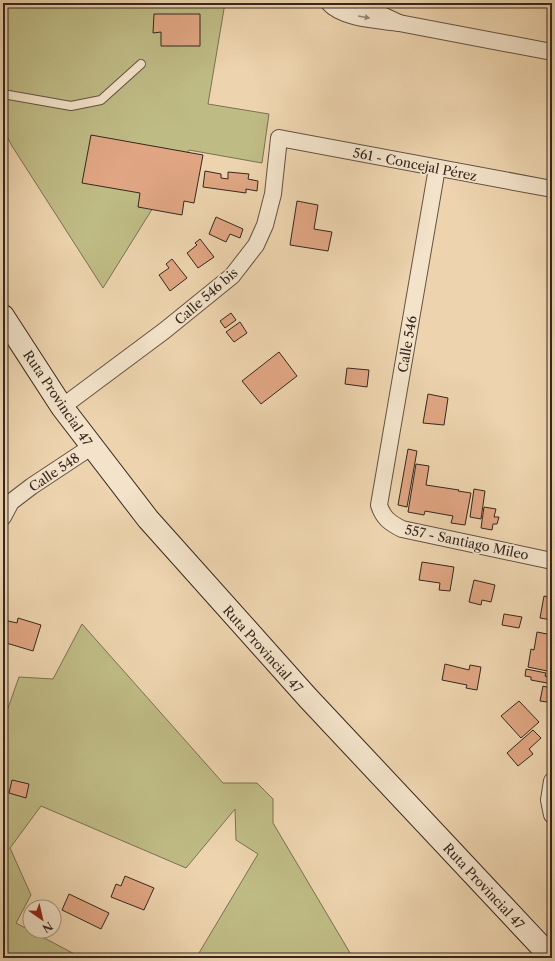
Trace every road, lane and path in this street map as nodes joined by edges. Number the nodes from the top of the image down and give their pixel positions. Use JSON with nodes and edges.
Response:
{"nodes":[{"id":1,"x":328,"y":3,"type":"edge"},
{"id":2,"x":362,"y":3,"type":"edge"},
{"id":3,"x":399,"y":23,"type":"junction"},
{"id":4,"x":552,"y":52,"type":"edge"},
{"id":5,"x":141,"y":64,"type":"dead end"},
{"id":6,"x":3,"y":94,"type":"edge"},
{"id":7,"x":279,"y":138,"type":"joint"},
{"id":8,"x":437,"y":168,"type":"junction"},
{"id":9,"x":552,"y":189,"type":"edge"},
{"id":10,"x":3,"y":316,"type":"edge"},
{"id":11,"x":62,"y":407,"type":"junction"},
{"id":12,"x":91,"y":447,"type":"junction"},
{"id":13,"x":3,"y":517,"type":"edge"},
{"id":14,"x":385,"y":518,"type":"joint"},
{"id":15,"x":552,"y":561,"type":"edge"},
{"id":16,"x":552,"y":781,"type":"edge"},
{"id":17,"x":552,"y":815,"type":"edge"},
{"id":18,"x":552,"y":958,"type":"edge"}],
"edges":[{"from":1,"to":3,"type":"street","one_way":true},
{"from":2,"to":3,"type":"street"},
{"from":3,"to":4,"type":"street"},
{"from":5,"to":6,"type":"lane"},
{"from":7,"to":8,"type":"street","name":"561 - Concejal Pérez"},
{"from":7,"to":11,"type":"street","name":"Calle 546 bis"},
{"from":8,"to":9,"type":"street","name":"561 - Concejal Pérez"},
{"from":8,"to":14,"type":"street","name":"Calle 546"},
{"from":10,"to":11,"type":"main road","name":"Ruta Provincial 47"},
{"from":11,"to":12,"type":"main road","name":"Ruta Provincial 47"},
{"from":12,"to":13,"type":"street","name":"Calle 548"},
{"from":12,"to":18,"type":"main road","name":"Ruta Provincial 47"},
{"from":14,"to":15,"type":"street","name":"557 - Santiago Mileo"},
{"from":16,"to":17,"type":"street"}]}
